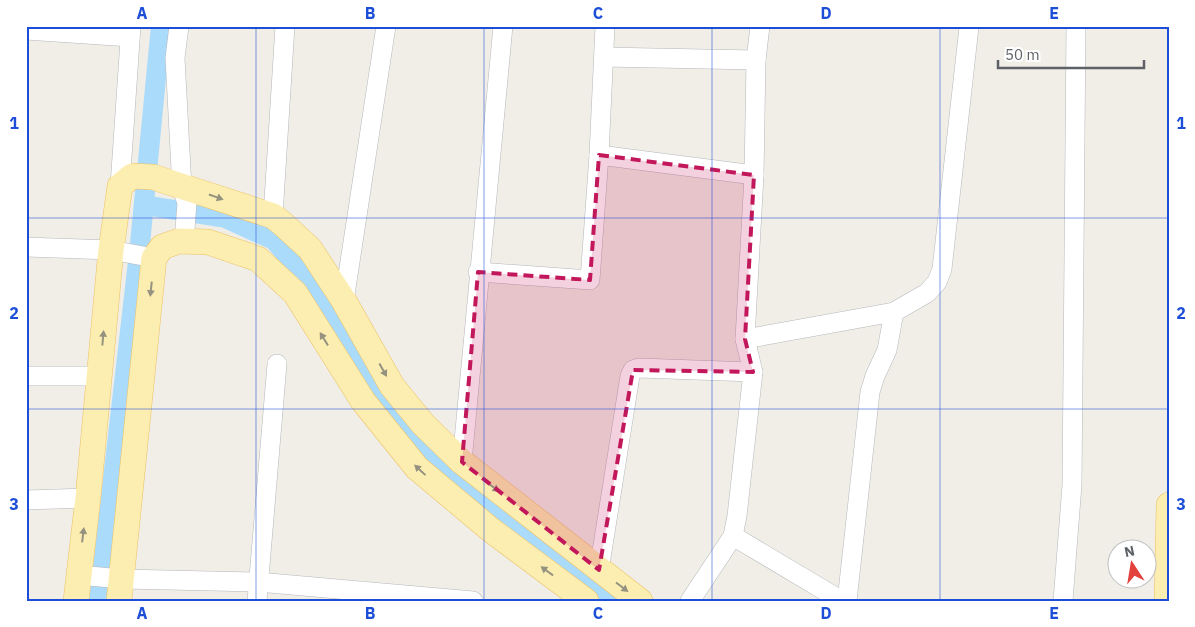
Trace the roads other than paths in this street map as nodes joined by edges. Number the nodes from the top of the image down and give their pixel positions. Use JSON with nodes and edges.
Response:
{"nodes":[{"id":1,"x":179,"y":26,"type":"edge"},
{"id":2,"x":284,"y":26,"type":"edge"},
{"id":3,"x":386,"y":26,"type":"edge"},
{"id":4,"x":503,"y":26,"type":"edge"},
{"id":5,"x":605,"y":26,"type":"edge"},
{"id":6,"x":760,"y":26,"type":"edge"},
{"id":7,"x":1076,"y":26,"type":"edge"},
{"id":8,"x":974,"y":27,"type":"edge"},
{"id":9,"x":26,"y":30,"type":"edge"},
{"id":10,"x":131,"y":32,"type":"edge"},
{"id":11,"x":604,"y":57,"type":"junction"},
{"id":12,"x":756,"y":60,"type":"junction"},
{"id":13,"x":599,"y":155,"type":"junction"},
{"id":14,"x":754,"y":175,"type":"junction"},
{"id":15,"x":135,"y":179,"type":"junction"},
{"id":16,"x":185,"y":202,"type":"junction"},
{"id":17,"x":273,"y":216,"type":"junction"},
{"id":18,"x":184,"y":242,"type":"junction"},
{"id":19,"x":26,"y":247,"type":"edge"},
{"id":20,"x":134,"y":254,"type":"junction"},
{"id":21,"x":478,"y":272,"type":"junction"},
{"id":22,"x":344,"y":301,"type":"junction"},
{"id":23,"x":894,"y":312,"type":"junction"},
{"id":24,"x":745,"y":339,"type":"junction"},
{"id":25,"x":277,"y":364,"type":"dead end"},
{"id":26,"x":753,"y":372,"type":"junction"},
{"id":27,"x":26,"y":376,"type":"edge"},
{"id":28,"x":100,"y":376,"type":"junction"},
{"id":29,"x":462,"y":462,"type":"junction"},
{"id":30,"x":88,"y":498,"type":"junction"},
{"id":31,"x":26,"y":500,"type":"edge"},
{"id":32,"x":1169,"y":505,"type":"edge"},
{"id":33,"x":733,"y":536,"type":"junction"},
{"id":34,"x":599,"y":570,"type":"junction"},
{"id":35,"x":83,"y":576,"type":"junction"},
{"id":36,"x":118,"y":586,"type":"edge"},
{"id":37,"x":257,"y":592,"type":"edge"},
{"id":38,"x":362,"y":596,"type":"edge"},
{"id":39,"x":76,"y":601,"type":"edge"},
{"id":40,"x":473,"y":601,"type":"edge"},
{"id":41,"x":586,"y":601,"type":"edge"},
{"id":42,"x":640,"y":601,"type":"edge"},
{"id":43,"x":690,"y":601,"type":"edge"},
{"id":44,"x":842,"y":601,"type":"edge"},
{"id":45,"x":847,"y":601,"type":"edge"},
{"id":46,"x":1063,"y":601,"type":"edge"},
{"id":47,"x":1167,"y":601,"type":"edge"}],
"edges":[{"from":1,"to":16,"type":"street"},
{"from":2,"to":17,"type":"street"},
{"from":3,"to":22,"type":"street"},
{"from":4,"to":21,"type":"street"},
{"from":5,"to":11,"type":"street"},
{"from":6,"to":12,"type":"street"},
{"from":7,"to":46,"type":"street"},
{"from":8,"to":23,"type":"street"},
{"from":9,"to":10,"type":"street"},
{"from":10,"to":15,"type":"street"},
{"from":11,"to":12,"type":"street"},
{"from":11,"to":13,"type":"street"},
{"from":12,"to":14,"type":"street"},
{"from":13,"to":14,"type":"street"},
{"from":13,"to":21,"type":"street"},
{"from":14,"to":24,"type":"street"},
{"from":15,"to":16,"type":"main road"},
{"from":15,"to":20,"type":"main road"},
{"from":16,"to":17,"type":"main road","one_way":true},
{"from":16,"to":18,"type":"street"},
{"from":17,"to":22,"type":"main road"},
{"from":18,"to":20,"type":"main road"},
{"from":41,"to":18,"type":"main road","one_way":true},
{"from":19,"to":20,"type":"street"},
{"from":28,"to":20,"type":"main road","one_way":true},
{"from":20,"to":36,"type":"main road","one_way":true},
{"from":21,"to":29,"type":"street"},
{"from":22,"to":29,"type":"main road","one_way":true},
{"from":23,"to":24,"type":"street"},
{"from":23,"to":45,"type":"street"},
{"from":24,"to":26,"type":"street"},
{"from":25,"to":37,"type":"street"},
{"from":26,"to":33,"type":"street"},
{"from":26,"to":34,"type":"street"},
{"from":27,"to":28,"type":"street"},
{"from":28,"to":30,"type":"main road"},
{"from":29,"to":34,"type":"main road","one_way":true},
{"from":30,"to":31,"type":"street"},
{"from":35,"to":30,"type":"main road","one_way":true},
{"from":32,"to":47,"type":"main road"},
{"from":33,"to":43,"type":"street"},
{"from":33,"to":44,"type":"street"},
{"from":34,"to":42,"type":"main road","one_way":true},
{"from":35,"to":36,"type":"street"},
{"from":35,"to":39,"type":"main road"},
{"from":36,"to":37,"type":"street"},
{"from":37,"to":38,"type":"street"},
{"from":38,"to":40,"type":"street"}]}
